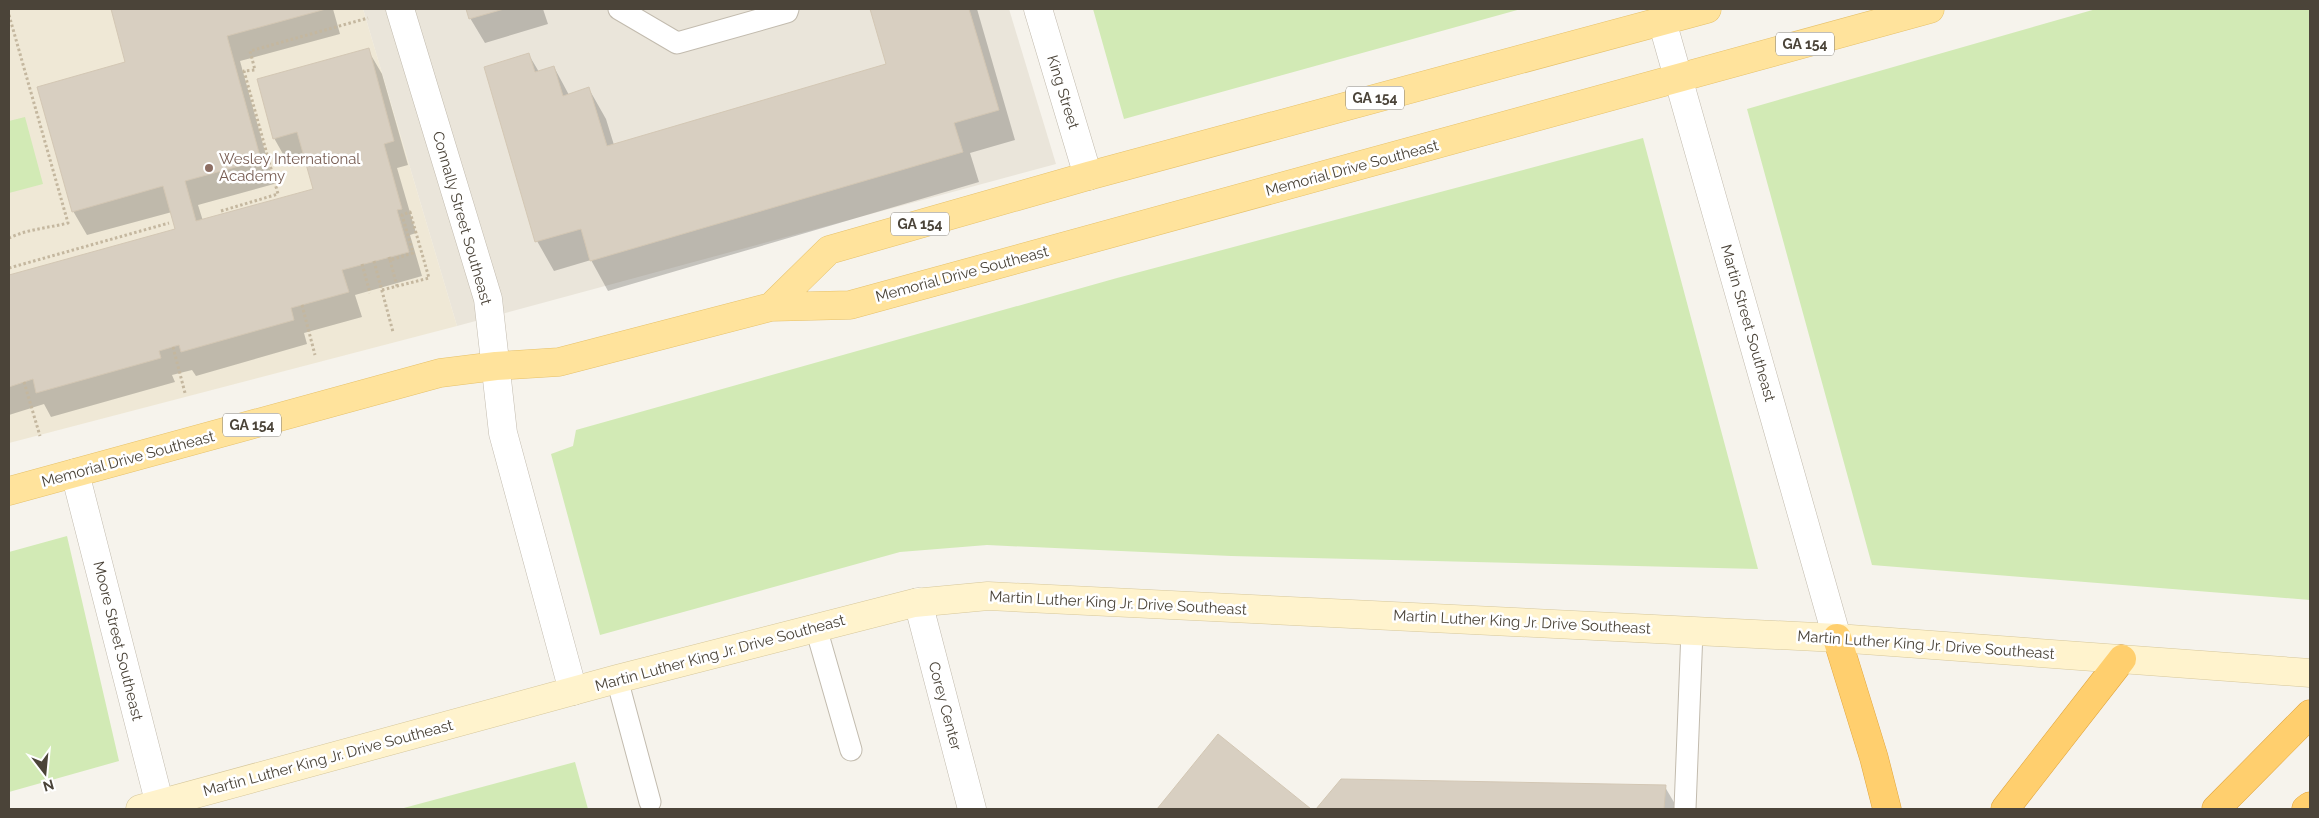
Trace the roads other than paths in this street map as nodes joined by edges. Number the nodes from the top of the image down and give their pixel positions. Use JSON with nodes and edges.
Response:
{"nodes":[{"id":1,"x":400,"y":9,"type":"edge"},
{"id":2,"x":620,"y":9,"type":"edge"},
{"id":3,"x":788,"y":9,"type":"edge"},
{"id":4,"x":1038,"y":9,"type":"edge"},
{"id":5,"x":1707,"y":9,"type":"edge"},
{"id":6,"x":1930,"y":9,"type":"edge"},
{"id":7,"x":1660,"y":15,"type":"edge"},
{"id":8,"x":1679,"y":79,"type":"junction"},
{"id":9,"x":1088,"y":176,"type":"junction"},
{"id":10,"x":771,"y":307,"type":"junction"},
{"id":11,"x":496,"y":366,"type":"junction"},
{"id":12,"x":75,"y":473,"type":"junction"},
{"id":13,"x":9,"y":492,"type":"edge"},
{"id":14,"x":918,"y":602,"type":"junction"},
{"id":15,"x":816,"y":628,"type":"junction"},
{"id":16,"x":1692,"y":631,"type":"junction"},
{"id":17,"x":1838,"y":638,"type":"junction"},
{"id":18,"x":2122,"y":659,"type":"junction"},
{"id":19,"x":2310,"y":673,"type":"edge"},
{"id":20,"x":617,"y":679,"type":"junction"},
{"id":21,"x":573,"y":691,"type":"junction"},
{"id":22,"x":2310,"y":714,"type":"edge"},
{"id":23,"x":851,"y":750,"type":"dead end"},
{"id":24,"x":650,"y":802,"type":"dead end"},
{"id":25,"x":2310,"y":806,"type":"edge"},
{"id":26,"x":153,"y":807,"type":"edge"},
{"id":27,"x":972,"y":809,"type":"edge"},
{"id":28,"x":1685,"y":809,"type":"edge"},
{"id":29,"x":1887,"y":809,"type":"edge"},
{"id":30,"x":2005,"y":809,"type":"edge"},
{"id":31,"x":2216,"y":809,"type":"edge"},
{"id":32,"x":2306,"y":809,"type":"edge"}],
"edges":[{"from":1,"to":11,"type":"street","name":"Connally Street Southeast"},
{"from":2,"to":3,"type":"lane"},
{"from":4,"to":9,"type":"street","name":"King Street"},
{"from":5,"to":7,"type":"main road","name":"Memorial Drive Southeast","number":"GA 154"},
{"from":6,"to":8,"type":"main road","name":"Memorial Drive Southeast","number":"GA 154"},
{"from":7,"to":8,"type":"street","name":"Martin Street Southeast"},
{"from":7,"to":9,"type":"main road","name":"Memorial Drive Southeast","number":"GA 154"},
{"from":8,"to":10,"type":"main road","name":"Memorial Drive Southeast","number":"GA 154"},
{"from":8,"to":17,"type":"street","name":"Martin Street Southeast"},
{"from":9,"to":10,"type":"main road","name":"Memorial Drive Southeast","number":"GA 154"},
{"from":10,"to":11,"type":"main road","name":"Memorial Drive Southeast","number":"GA 154"},
{"from":11,"to":12,"type":"main road","name":"Memorial Drive Southeast","number":"GA 154"},
{"from":11,"to":21,"type":"street","name":"Connally Street Southeast"},
{"from":12,"to":13,"type":"main road","name":"Memorial Drive Southeast","number":"GA 154"},
{"from":12,"to":26,"type":"street","name":"Moore Street Southeast"},
{"from":14,"to":15,"type":"main road","name":"Martin Luther King Jr. Drive Southeast"},
{"from":14,"to":16,"type":"main road","name":"Martin Luther King Jr. Drive Southeast"},
{"from":14,"to":27,"type":"street","name":"Corey Center"},
{"from":15,"to":20,"type":"main road","name":"Martin Luther King Jr. Drive Southeast"},
{"from":15,"to":23,"type":"lane"},
{"from":16,"to":17,"type":"main road","name":"Martin Luther King Jr. Drive Southeast"},
{"from":16,"to":28,"type":"lane"},
{"from":17,"to":18,"type":"main road","name":"Martin Luther King Jr. Drive Southeast"},
{"from":17,"to":29,"type":"highway"},
{"from":18,"to":19,"type":"main road","name":"Martin Luther King Jr. Drive Southeast"},
{"from":18,"to":30,"type":"highway"},
{"from":20,"to":21,"type":"main road","name":"Martin Luther King Jr. Drive Southeast"},
{"from":20,"to":24,"type":"lane"},
{"from":21,"to":26,"type":"main road","name":"Martin Luther King Jr. Drive Southeast"},
{"from":22,"to":31,"type":"highway"},
{"from":25,"to":32,"type":"highway"}]}
